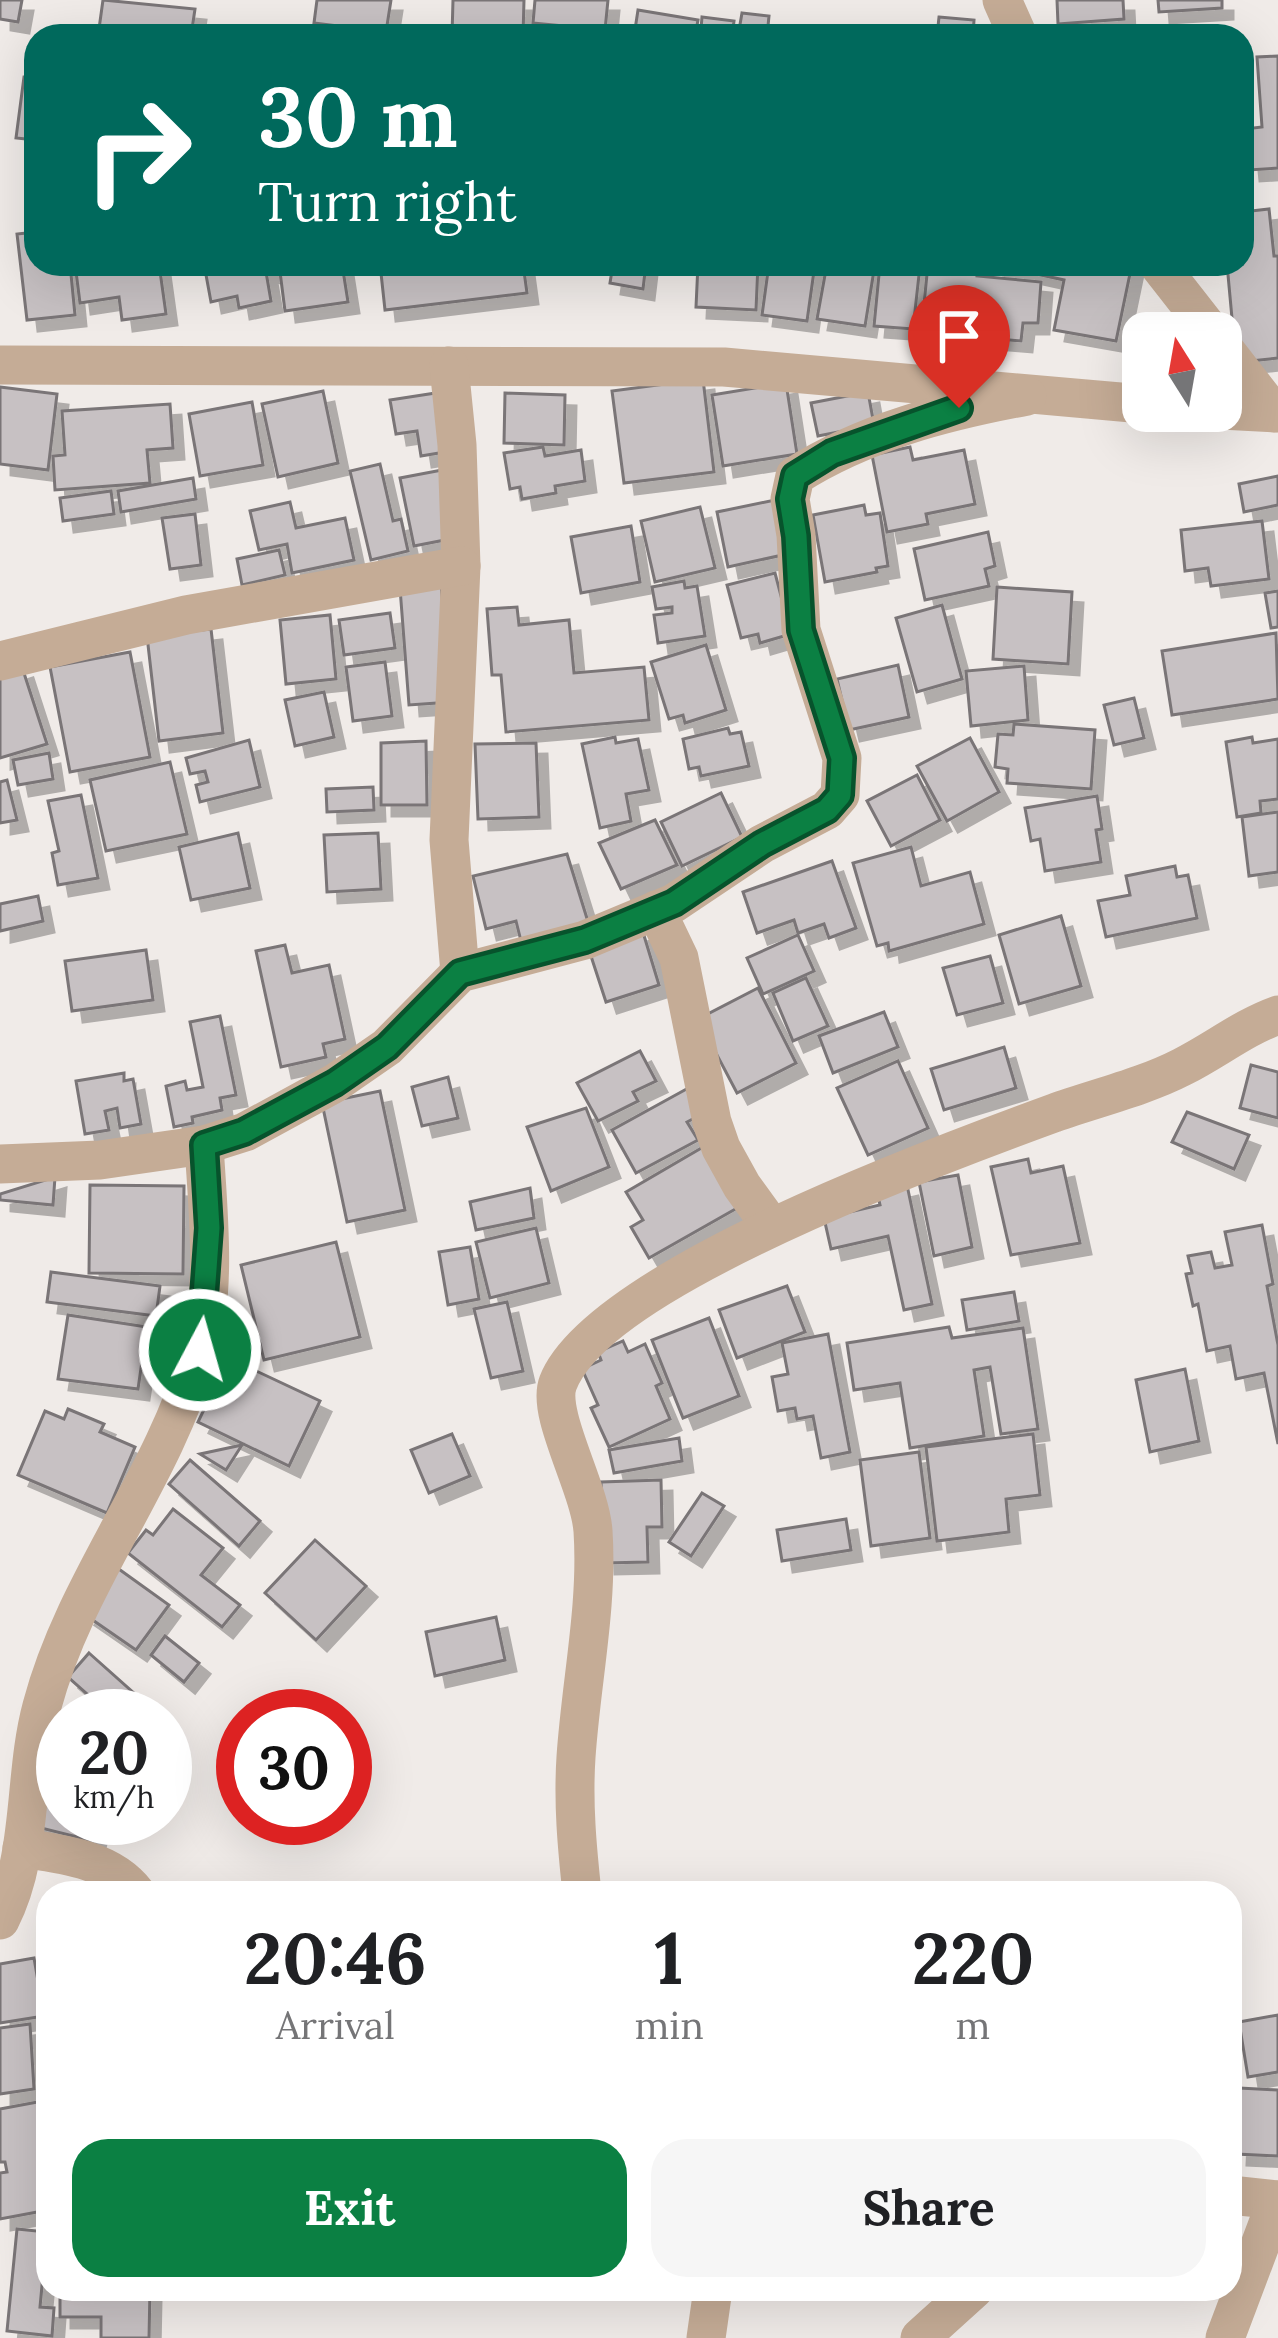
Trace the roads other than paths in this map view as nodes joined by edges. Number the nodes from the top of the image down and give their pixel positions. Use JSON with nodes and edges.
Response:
{"nodes":[{"id":1,"x":1167,"y":276,"type":"edge"},
{"id":2,"x":1196,"y":312,"type":"edge"},
{"id":3,"x":0,"y":365,"type":"edge"},
{"id":4,"x":449,"y":366,"type":"junction"},
{"id":5,"x":1242,"y":371,"type":"edge"},
{"id":6,"x":1027,"y":396,"type":"junction"},
{"id":7,"x":1122,"y":403,"type":"edge"},
{"id":8,"x":1242,"y":411,"type":"edge"},
{"id":9,"x":1276,"y":413,"type":"edge"},
{"id":10,"x":461,"y":566,"type":"junction"},
{"id":11,"x":0,"y":662,"type":"edge"},
{"id":12,"x":656,"y":910,"type":"junction"},
{"id":13,"x":460,"y":973,"type":"junction"},
{"id":14,"x":1278,"y":1016,"type":"edge"},
{"id":15,"x":204,"y":1145,"type":"junction"},
{"id":16,"x":0,"y":1165,"type":"edge"},
{"id":17,"x":771,"y":1226,"type":"junction"},
{"id":18,"x":22,"y":1848,"type":"junction"},
{"id":19,"x":128,"y":1881,"type":"edge"},
{"id":20,"x":581,"y":1881,"type":"edge"},
{"id":21,"x":0,"y":1920,"type":"edge"},
{"id":22,"x":1242,"y":2196,"type":"edge"},
{"id":23,"x":1278,"y":2200,"type":"edge"},
{"id":24,"x":1242,"y":2294,"type":"edge"},
{"id":25,"x":711,"y":2301,"type":"edge"},
{"id":26,"x":961,"y":2301,"type":"edge"},
{"id":27,"x":1239,"y":2301,"type":"edge"},
{"id":28,"x":706,"y":2338,"type":"edge"},
{"id":29,"x":920,"y":2338,"type":"edge"},
{"id":30,"x":1225,"y":2338,"type":"edge"}],
"edges":[{"from":1,"to":2,"type":"street"},
{"from":3,"to":4,"type":"street"},
{"from":4,"to":6,"type":"street"},
{"from":4,"to":10,"type":"street"},
{"from":5,"to":9,"type":"street"},
{"from":6,"to":7,"type":"street"},
{"from":6,"to":12,"type":"street"},
{"from":8,"to":9,"type":"street"},
{"from":10,"to":11,"type":"street"},
{"from":10,"to":13,"type":"street"},
{"from":12,"to":13,"type":"street"},
{"from":12,"to":17,"type":"street"},
{"from":13,"to":15,"type":"street"},
{"from":14,"to":17,"type":"street"},
{"from":15,"to":16,"type":"street"},
{"from":15,"to":18,"type":"street"},
{"from":17,"to":20,"type":"street"},
{"from":18,"to":19,"type":"street"},
{"from":18,"to":21,"type":"street"},
{"from":22,"to":23,"type":"street"},
{"from":23,"to":24,"type":"street"},
{"from":25,"to":28,"type":"street"},
{"from":26,"to":29,"type":"street"},
{"from":27,"to":30,"type":"street"}]}
